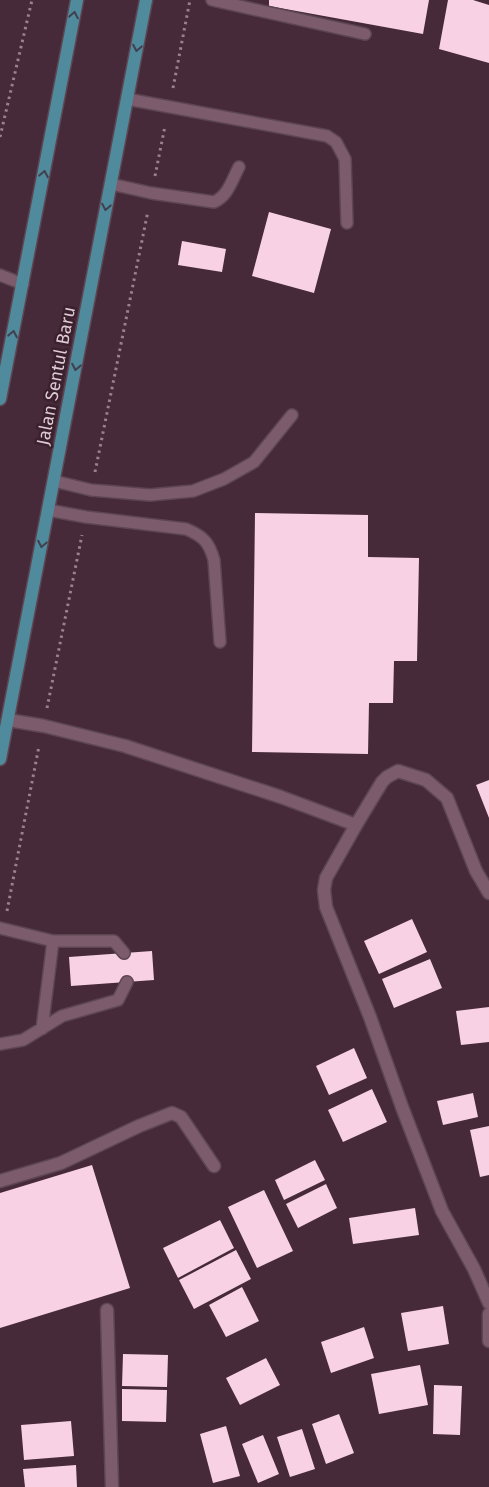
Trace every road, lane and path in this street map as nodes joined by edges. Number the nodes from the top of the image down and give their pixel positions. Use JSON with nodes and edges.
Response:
{"nodes":[{"id":1,"x":32,"y":0,"type":"edge"},
{"id":2,"x":77,"y":0,"type":"edge"},
{"id":3,"x":146,"y":0,"type":"edge"},
{"id":4,"x":212,"y":0,"type":"edge"},
{"id":5,"x":365,"y":34,"type":"dead end"},
{"id":6,"x":127,"y":99,"type":"junction"},
{"id":7,"x":0,"y":137,"type":"edge"},
{"id":8,"x":239,"y":167,"type":"dead end"},
{"id":9,"x":111,"y":184,"type":"junction"},
{"id":10,"x":347,"y":223,"type":"dead end"},
{"id":11,"x":0,"y":275,"type":"edge"},
{"id":12,"x":23,"y":284,"type":"junction"},
{"id":13,"x":0,"y":399,"type":"edge"},
{"id":14,"x":292,"y":415,"type":"dead end"},
{"id":15,"x":54,"y":481,"type":"junction"},
{"id":16,"x":48,"y":510,"type":"junction"},
{"id":17,"x":220,"y":642,"type":"dead end"},
{"id":18,"x":5,"y":723,"type":"edge"},
{"id":19,"x":0,"y":759,"type":"edge"},
{"id":20,"x":356,"y":825,"type":"junction"},
{"id":21,"x":489,"y":893,"type":"edge"},
{"id":22,"x":0,"y":928,"type":"edge"},
{"id":23,"x":53,"y":941,"type":"junction"},
{"id":24,"x":124,"y":953,"type":"dead end"},
{"id":25,"x":127,"y":982,"type":"dead end"},
{"id":26,"x":42,"y":1028,"type":"junction"},
{"id":27,"x":0,"y":1044,"type":"edge"},
{"id":28,"x":214,"y":1166,"type":"dead end"},
{"id":29,"x":0,"y":1181,"type":"edge"},
{"id":30,"x":489,"y":1303,"type":"edge"},
{"id":31,"x":107,"y":1310,"type":"dead end"},
{"id":32,"x":489,"y":1314,"type":"edge"},
{"id":33,"x":489,"y":1342,"type":"edge"},
{"id":34,"x":112,"y":1487,"type":"edge"}],
"edges":[{"from":1,"to":7,"type":"path"},
{"from":12,"to":2,"type":"main road","one_way":true},
{"from":3,"to":6,"type":"main road","name":"Jalan Sentul Baru","one_way":true},
{"from":4,"to":5,"type":"lane"},
{"from":6,"to":9,"type":"main road","name":"Jalan Sentul Baru"},
{"from":6,"to":10,"type":"lane"},
{"from":8,"to":9,"type":"lane"},
{"from":9,"to":15,"type":"main road","name":"Jalan Sentul Baru","one_way":true},
{"from":11,"to":12,"type":"lane"},
{"from":13,"to":12,"type":"main road","one_way":true},
{"from":14,"to":15,"type":"lane"},
{"from":15,"to":16,"type":"main road","name":"Jalan Sentul Baru"},
{"from":16,"to":17,"type":"lane"},
{"from":16,"to":18,"type":"main road","name":"Jalan Sentul Baru","one_way":true},
{"from":18,"to":19,"type":"main road","name":"Jalan Sentul Baru"},
{"from":18,"to":20,"type":"street"},
{"from":20,"to":21,"type":"street"},
{"from":20,"to":30,"type":"street"},
{"from":22,"to":23,"type":"lane"},
{"from":23,"to":24,"type":"lane"},
{"from":23,"to":26,"type":"lane"},
{"from":25,"to":26,"type":"lane"},
{"from":26,"to":27,"type":"lane"},
{"from":28,"to":29,"type":"street"},
{"from":31,"to":34,"type":"street"},
{"from":32,"to":33,"type":"street"}]}
